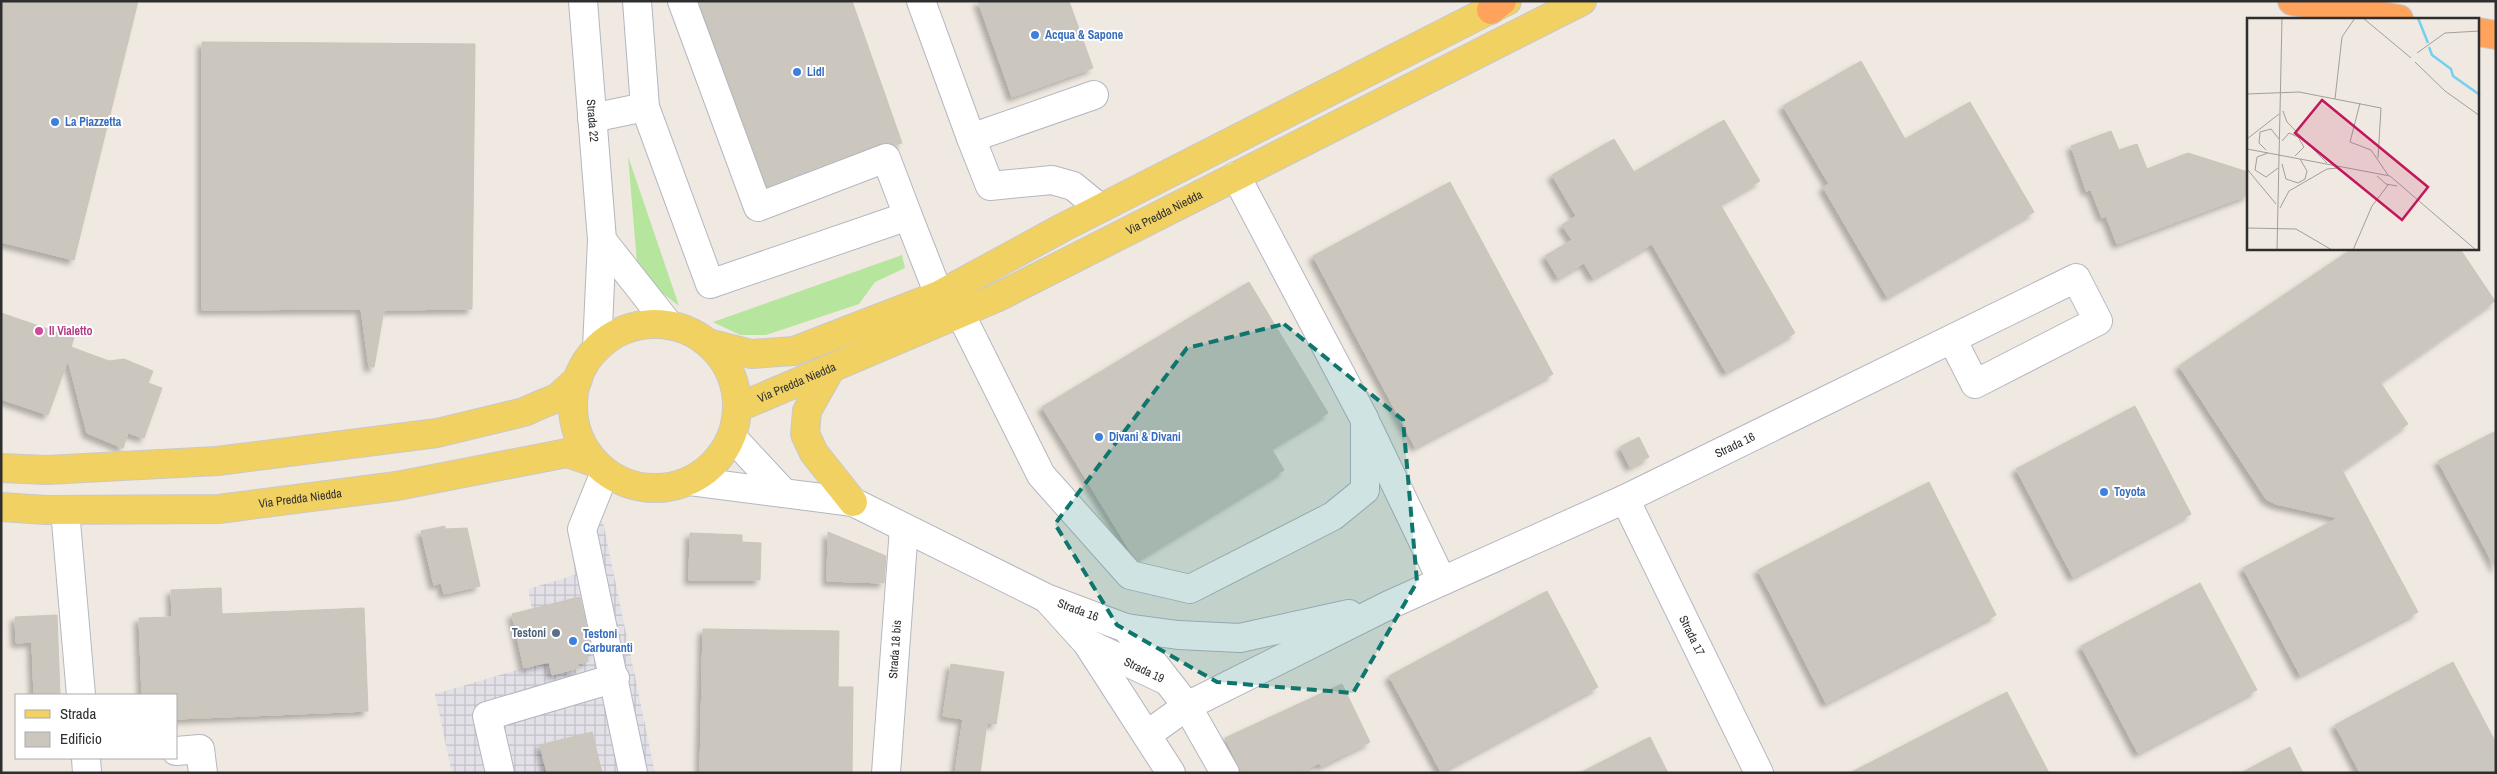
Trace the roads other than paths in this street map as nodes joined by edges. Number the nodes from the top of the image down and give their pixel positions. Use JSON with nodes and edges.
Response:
{"nodes":[{"id":1,"x":583,"y":1,"type":"edge"},
{"id":2,"x":637,"y":1,"type":"edge"},
{"id":3,"x":682,"y":1,"type":"edge"},
{"id":4,"x":921,"y":1,"type":"edge"},
{"id":5,"x":1582,"y":1,"type":"edge"},
{"id":6,"x":2292,"y":1,"type":"edge"},
{"id":7,"x":1500,"y":4,"type":"edge"},
{"id":8,"x":2393,"y":18,"type":"edge"},
{"id":9,"x":2480,"y":32,"type":"edge"},
{"id":10,"x":2496,"y":35,"type":"edge"},
{"id":11,"x":1094,"y":95,"type":"dead end"},
{"id":12,"x":645,"y":107,"type":"junction"},
{"id":13,"x":592,"y":118,"type":"junction"},
{"id":14,"x":971,"y":138,"type":"junction"},
{"id":15,"x":1236,"y":176,"type":"junction"},
{"id":16,"x":1100,"y":208,"type":"junction"},
{"id":17,"x":908,"y":216,"type":"junction"},
{"id":18,"x":602,"y":240,"type":"junction"},
{"id":19,"x":939,"y":294,"type":"junction"},
{"id":20,"x":960,"y":313,"type":"junction"},
{"id":21,"x":669,"y":325,"type":"junction"},
{"id":22,"x":1952,"y":339,"type":"junction"},
{"id":23,"x":708,"y":343,"type":"junction"},
{"id":24,"x":598,"y":348,"type":"junction"},
{"id":25,"x":830,"y":370,"type":"junction"},
{"id":26,"x":578,"y":379,"type":"junction"},
{"id":27,"x":737,"y":408,"type":"junction"},
{"id":28,"x":1365,"y":420,"type":"junction"},
{"id":29,"x":732,"y":437,"type":"junction"},
{"id":30,"x":600,"y":467,"type":"junction"},
{"id":31,"x":1,"y":468,"type":"edge"},
{"id":32,"x":690,"y":481,"type":"junction"},
{"id":33,"x":784,"y":493,"type":"junction"},
{"id":34,"x":1625,"y":499,"type":"junction"},
{"id":35,"x":853,"y":502,"type":"junction"},
{"id":36,"x":1,"y":507,"type":"edge"},
{"id":37,"x":64,"y":510,"type":"junction"},
{"id":38,"x":904,"y":528,"type":"junction"},
{"id":39,"x":1442,"y":581,"type":"junction"},
{"id":40,"x":1046,"y":598,"type":"junction"},
{"id":41,"x":1389,"y":605,"type":"junction"},
{"id":42,"x":1126,"y":628,"type":"junction"},
{"id":43,"x":1087,"y":643,"type":"junction"},
{"id":44,"x":615,"y":678,"type":"junction"},
{"id":45,"x":1167,"y":681,"type":"junction"},
{"id":46,"x":81,"y":694,"type":"edge"},
{"id":47,"x":1187,"y":706,"type":"junction"},
{"id":48,"x":1148,"y":734,"type":"junction"},
{"id":49,"x":178,"y":751,"type":"edge"},
{"id":50,"x":86,"y":759,"type":"edge"},
{"id":51,"x":87,"y":773,"type":"edge"},
{"id":52,"x":203,"y":773,"type":"edge"},
{"id":53,"x":500,"y":773,"type":"edge"},
{"id":54,"x":633,"y":773,"type":"edge"},
{"id":55,"x":886,"y":773,"type":"edge"},
{"id":56,"x":1171,"y":773,"type":"edge"},
{"id":57,"x":1225,"y":773,"type":"edge"},
{"id":58,"x":1759,"y":773,"type":"edge"}],
"edges":[{"from":1,"to":13,"type":"street","name":"Strada 22"},
{"from":2,"to":12,"type":"street"},
{"from":3,"to":17,"type":"street"},
{"from":4,"to":14,"type":"street"},
{"from":5,"to":15,"type":"main road","name":"Via Predda Niedda"},
{"from":6,"to":8,"type":"highway"},
{"from":7,"to":16,"type":"main road"},
{"from":9,"to":10,"type":"highway"},
{"from":11,"to":14,"type":"street"},
{"from":12,"to":13,"type":"street"},
{"from":12,"to":17,"type":"street"},
{"from":13,"to":18,"type":"street","name":"Strada 22"},
{"from":14,"to":16,"type":"street"},
{"from":15,"to":20,"type":"main road","name":"Via Predda Niedda"},
{"from":15,"to":28,"type":"street"},
{"from":16,"to":19,"type":"main road"},
{"from":17,"to":19,"type":"street"},
{"from":18,"to":21,"type":"street"},
{"from":18,"to":24,"type":"street","name":"Strada 22"},
{"from":19,"to":23,"type":"main road"},
{"from":20,"to":25,"type":"main road","name":"Via Predda Niedda"},
{"from":20,"to":28,"type":"street"},
{"from":21,"to":23,"type":"main road"},
{"from":21,"to":24,"type":"main road"},
{"from":22,"to":22,"type":"street","name":"Strada 16"},
{"from":22,"to":34,"type":"street","name":"Strada 16"},
{"from":23,"to":27,"type":"main road"},
{"from":24,"to":26,"type":"main road"},
{"from":25,"to":27,"type":"main road","name":"Via Predda Niedda"},
{"from":25,"to":35,"type":"main road"},
{"from":26,"to":30,"type":"main road"},
{"from":26,"to":31,"type":"main road"},
{"from":27,"to":29,"type":"main road"},
{"from":28,"to":39,"type":"street"},
{"from":29,"to":32,"type":"main road"},
{"from":29,"to":33,"type":"street"},
{"from":30,"to":32,"type":"main road"},
{"from":30,"to":37,"type":"main road","name":"Via Predda Niedda"},
{"from":30,"to":44,"type":"street"},
{"from":32,"to":33,"type":"street","name":"Strada 16"},
{"from":33,"to":35,"type":"street","name":"Strada 16"},
{"from":34,"to":39,"type":"street","name":"Strada 16"},
{"from":34,"to":58,"type":"street","name":"Strada 17"},
{"from":35,"to":38,"type":"street","name":"Strada 16"},
{"from":36,"to":37,"type":"main road","name":"Via Predda Niedda"},
{"from":37,"to":46,"type":"street"},
{"from":38,"to":40,"type":"street","name":"Strada 16"},
{"from":38,"to":55,"type":"street","name":"Strada 18 bis"},
{"from":39,"to":41,"type":"street","name":"Strada 16"},
{"from":40,"to":42,"type":"street","name":"Strada 16"},
{"from":40,"to":43,"type":"street","name":"Strada 19"},
{"from":41,"to":42,"type":"street","name":"Strada 16"},
{"from":41,"to":47,"type":"street","name":"Strada 16"},
{"from":42,"to":45,"type":"street","name":"Strada 19"},
{"from":43,"to":45,"type":"street","name":"Strada 19"},
{"from":43,"to":48,"type":"street","name":"Strada 19"},
{"from":44,"to":53,"type":"street"},
{"from":44,"to":54,"type":"street"},
{"from":45,"to":47,"type":"street"},
{"from":47,"to":48,"type":"street","name":"Strada 16"},
{"from":47,"to":57,"type":"street"},
{"from":48,"to":56,"type":"street","name":"Strada 19"},
{"from":49,"to":52,"type":"street"},
{"from":50,"to":51,"type":"street"}]}
